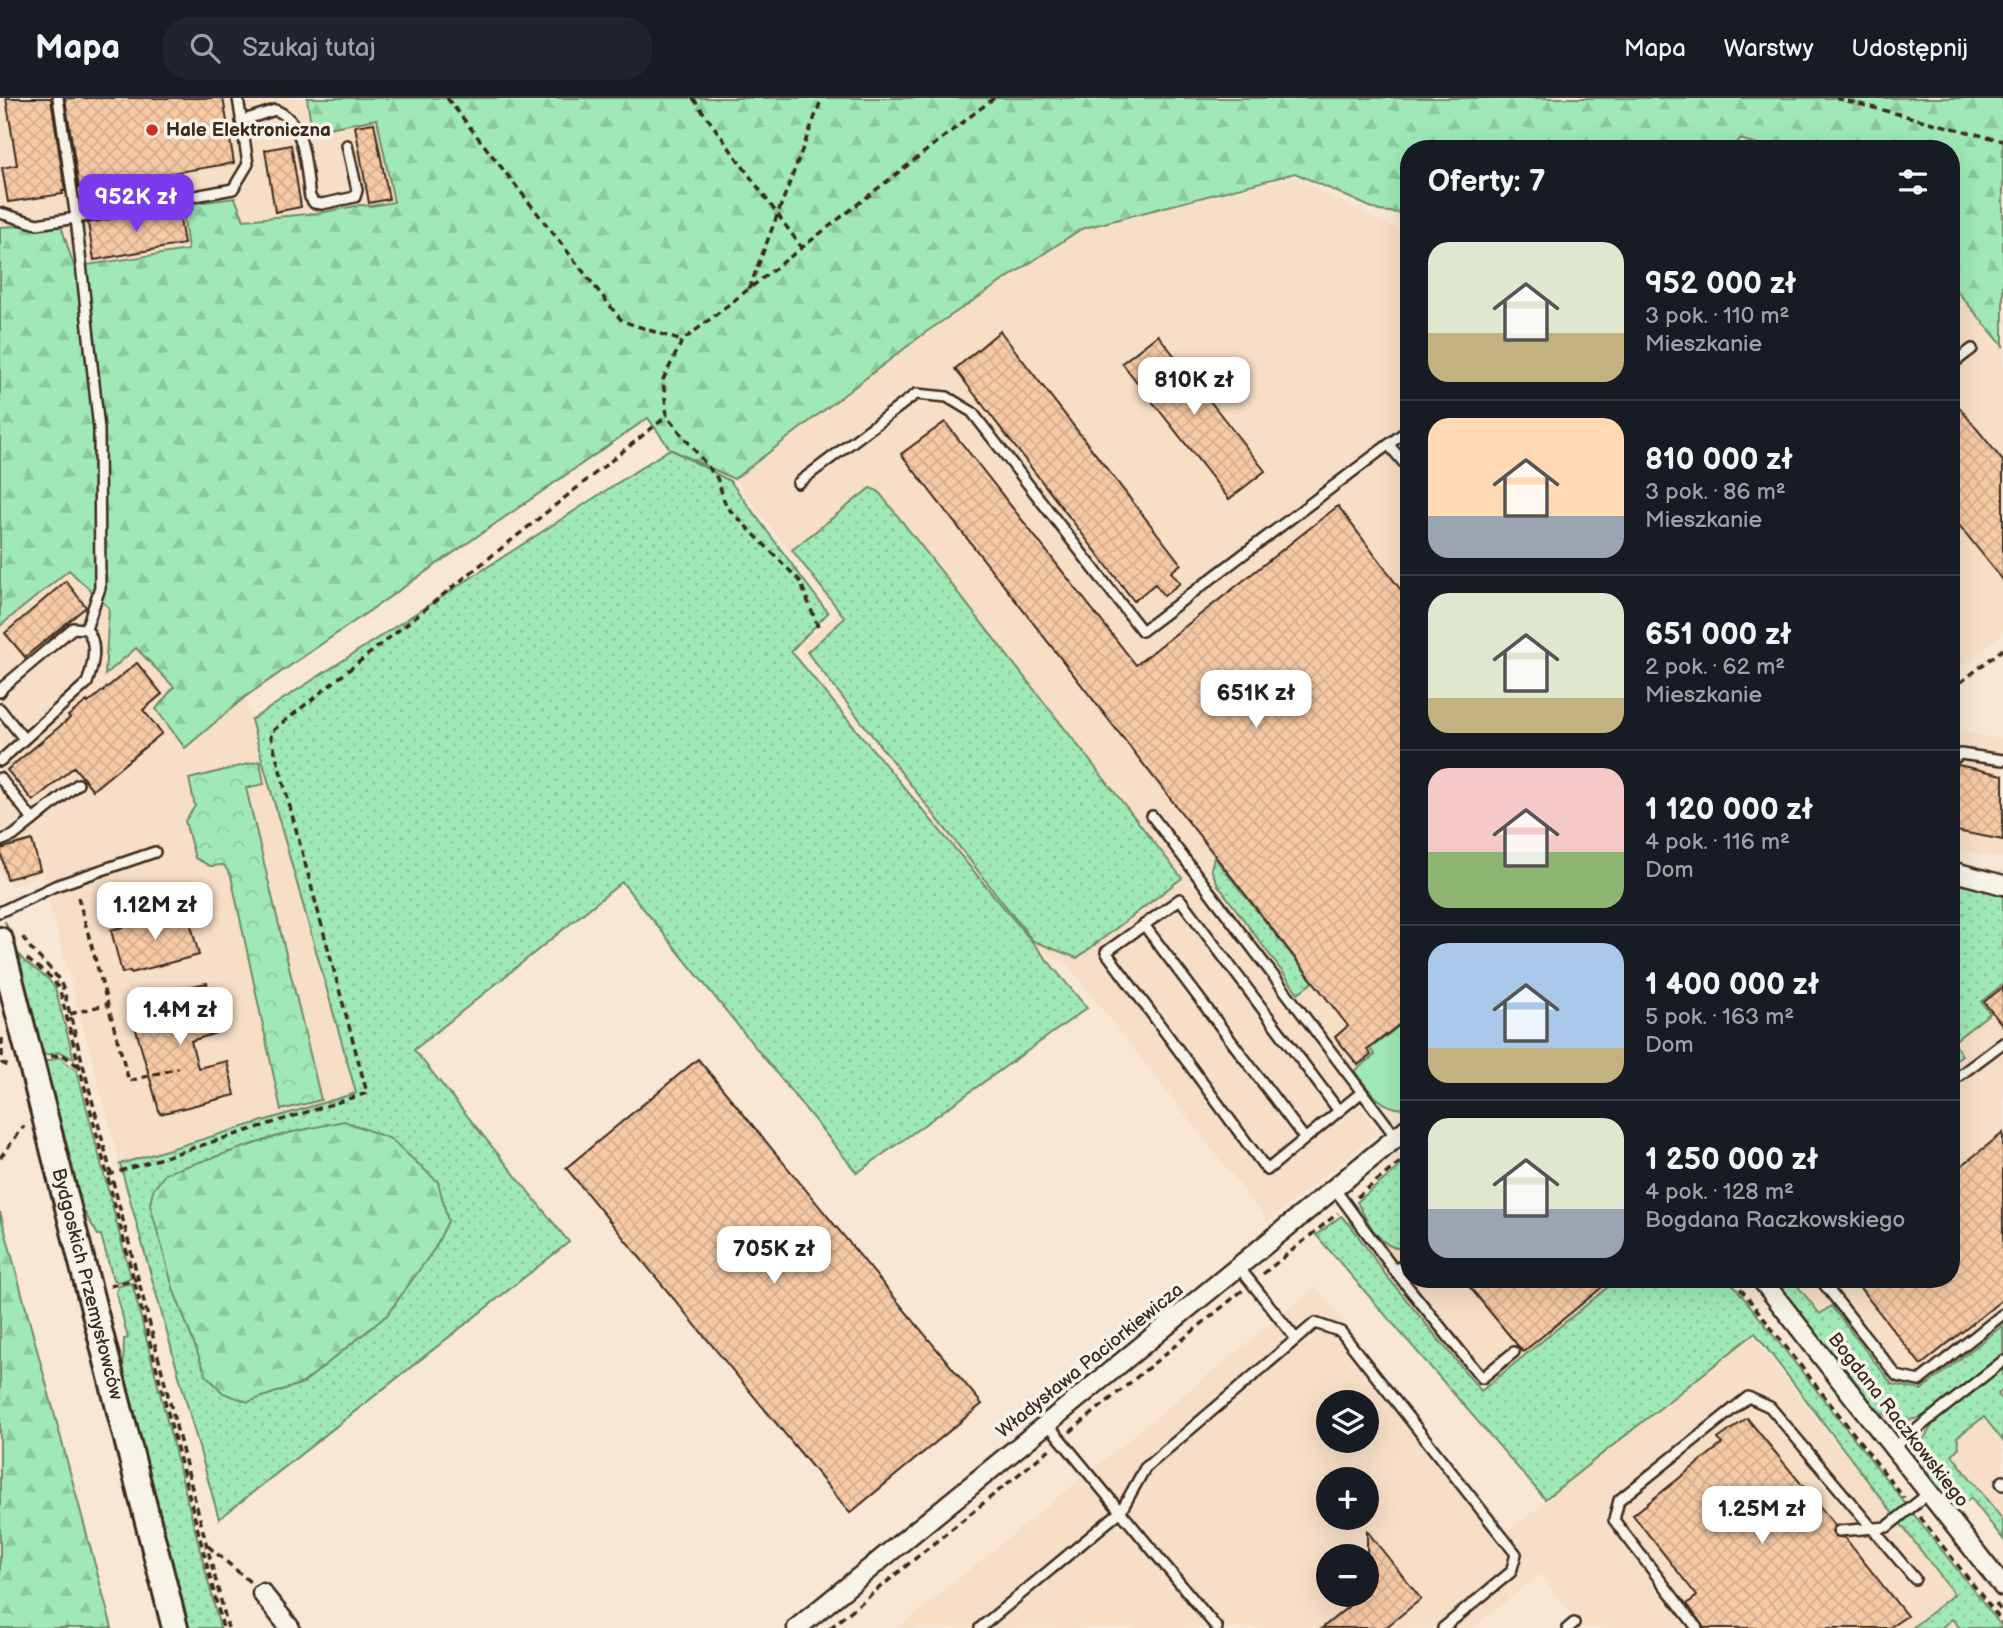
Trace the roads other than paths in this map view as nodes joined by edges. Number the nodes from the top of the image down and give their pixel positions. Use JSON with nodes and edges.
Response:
{"nodes":[{"id":1,"x":58,"y":98,"type":"edge"},
{"id":2,"x":238,"y":98,"type":"edge"},
{"id":3,"x":241,"y":121,"type":"junction"},
{"id":4,"x":347,"y":145,"type":"dead end"},
{"id":5,"x":0,"y":213,"type":"edge"},
{"id":6,"x":76,"y":218,"type":"junction"},
{"id":7,"x":1972,"y":349,"type":"dead end"},
{"id":8,"x":1960,"y":358,"type":"edge"},
{"id":9,"x":1400,"y":436,"type":"edge"},
{"id":10,"x":1389,"y":445,"type":"junction"},
{"id":11,"x":1400,"y":458,"type":"edge"},
{"id":12,"x":799,"y":483,"type":"dead end"},
{"id":13,"x":86,"y":629,"type":"junction"},
{"id":14,"x":0,"y":692,"type":"edge"},
{"id":15,"x":0,"y":709,"type":"edge"},
{"id":16,"x":24,"y":739,"type":"junction"},
{"id":17,"x":1960,"y":754,"type":"edge"},
{"id":18,"x":2003,"y":760,"type":"edge"},
{"id":19,"x":0,"y":761,"type":"edge"},
{"id":20,"x":0,"y":778,"type":"edge"},
{"id":21,"x":78,"y":784,"type":"dead end"},
{"id":22,"x":1152,"y":816,"type":"dead end"},
{"id":23,"x":33,"y":820,"type":"junction"},
{"id":24,"x":0,"y":841,"type":"edge"},
{"id":25,"x":156,"y":852,"type":"dead end"},
{"id":26,"x":1960,"y":873,"type":"edge"},
{"id":27,"x":2003,"y":885,"type":"edge"},
{"id":28,"x":4,"y":911,"type":"edge"},
{"id":29,"x":1144,"y":925,"type":"junction"},
{"id":30,"x":0,"y":940,"type":"edge"},
{"id":31,"x":2003,"y":1043,"type":"edge"},
{"id":32,"x":1960,"y":1075,"type":"edge"},
{"id":33,"x":1362,"y":1092,"type":"junction"},
{"id":34,"x":1339,"y":1111,"type":"junction"},
{"id":35,"x":1400,"y":1130,"type":"edge"},
{"id":36,"x":1400,"y":1134,"type":"edge"},
{"id":37,"x":1306,"y":1139,"type":"junction"},
{"id":38,"x":1334,"y":1188,"type":"junction"},
{"id":39,"x":1238,"y":1266,"type":"junction"},
{"id":40,"x":1400,"y":1267,"type":"edge"},
{"id":41,"x":1395,"y":1271,"type":"junction"},
{"id":42,"x":1400,"y":1277,"type":"edge"},
{"id":43,"x":1409,"y":1288,"type":"edge"},
{"id":44,"x":1768,"y":1288,"type":"edge"},
{"id":45,"x":1827,"y":1288,"type":"edge"},
{"id":46,"x":2003,"y":1314,"type":"edge"},
{"id":47,"x":1296,"y":1339,"type":"junction"},
{"id":48,"x":1514,"y":1352,"type":"dead end"},
{"id":49,"x":2003,"y":1361,"type":"edge"},
{"id":50,"x":1047,"y":1423,"type":"junction"},
{"id":51,"x":1893,"y":1448,"type":"junction"},
{"id":52,"x":1929,"y":1493,"type":"junction"},
{"id":53,"x":1121,"y":1511,"type":"junction"},
{"id":54,"x":1869,"y":1527,"type":"junction"},
{"id":55,"x":1839,"y":1531,"type":"dead end"},
{"id":56,"x":1915,"y":1579,"type":"dead end"},
{"id":57,"x":2003,"y":1587,"type":"edge"},
{"id":58,"x":262,"y":1592,"type":"road end"},
{"id":59,"x":175,"y":1628,"type":"edge"},
{"id":60,"x":290,"y":1628,"type":"edge"},
{"id":61,"x":797,"y":1628,"type":"edge"},
{"id":62,"x":980,"y":1628,"type":"edge"},
{"id":63,"x":1217,"y":1628,"type":"edge"},
{"id":64,"x":1444,"y":1628,"type":"edge"},
{"id":65,"x":1697,"y":1628,"type":"edge"}],
"edges":[{"from":1,"to":6,"type":"lane"},
{"from":2,"to":3,"type":"lane"},
{"from":3,"to":4,"type":"lane"},
{"from":3,"to":6,"type":"lane"},
{"from":5,"to":6,"type":"lane"},
{"from":6,"to":13,"type":"lane"},
{"from":7,"to":8,"type":"lane"},
{"from":9,"to":10,"type":"lane"},
{"from":10,"to":11,"type":"lane"},
{"from":10,"to":12,"type":"lane"},
{"from":13,"to":14,"type":"lane"},
{"from":13,"to":16,"type":"lane"},
{"from":15,"to":16,"type":"lane"},
{"from":16,"to":19,"type":"lane"},
{"from":17,"to":18,"type":"lane"},
{"from":20,"to":23,"type":"lane"},
{"from":21,"to":23,"type":"lane"},
{"from":22,"to":33,"type":"lane"},
{"from":23,"to":24,"type":"lane"},
{"from":25,"to":28,"type":"lane"},
{"from":26,"to":27,"type":"street"},
{"from":29,"to":34,"type":"lane"},
{"from":29,"to":37,"type":"lane"},
{"from":29,"to":37,"type":"lane"},
{"from":30,"to":59,"type":"street","name":"Bydgoskich Przemysłowców"},
{"from":31,"to":32,"type":"lane"},
{"from":33,"to":34,"type":"lane"},
{"from":33,"to":35,"type":"lane"},
{"from":34,"to":37,"type":"lane"},
{"from":36,"to":38,"type":"street","name":"Władysława Paciorkiewicza"},
{"from":38,"to":39,"type":"street","name":"Władysława Paciorkiewicza"},
{"from":38,"to":41,"type":"lane"},
{"from":39,"to":47,"type":"lane"},
{"from":39,"to":50,"type":"street","name":"Władysława Paciorkiewicza"},
{"from":40,"to":41,"type":"lane"},
{"from":41,"to":42,"type":"lane"},
{"from":43,"to":48,"type":"lane"},
{"from":44,"to":51,"type":"street","name":"Bogdana Raczkowskiego"},
{"from":45,"to":46,"type":"lane"},
{"from":47,"to":53,"type":"lane"},
{"from":47,"to":64,"type":"lane"},
{"from":49,"to":51,"type":"lane"},
{"from":50,"to":53,"type":"lane"},
{"from":50,"to":61,"type":"street","name":"Władysława Paciorkiewicza"},
{"from":51,"to":52,"type":"street","name":"Bogdana Raczkowskiego"},
{"from":52,"to":54,"type":"lane"},
{"from":52,"to":57,"type":"street","name":"Bogdana Raczkowskiego"},
{"from":53,"to":62,"type":"lane"},
{"from":53,"to":63,"type":"lane"},
{"from":54,"to":55,"type":"lane"},
{"from":54,"to":56,"type":"lane"},
{"from":54,"to":65,"type":"lane"},
{"from":58,"to":60,"type":"street"}]}
